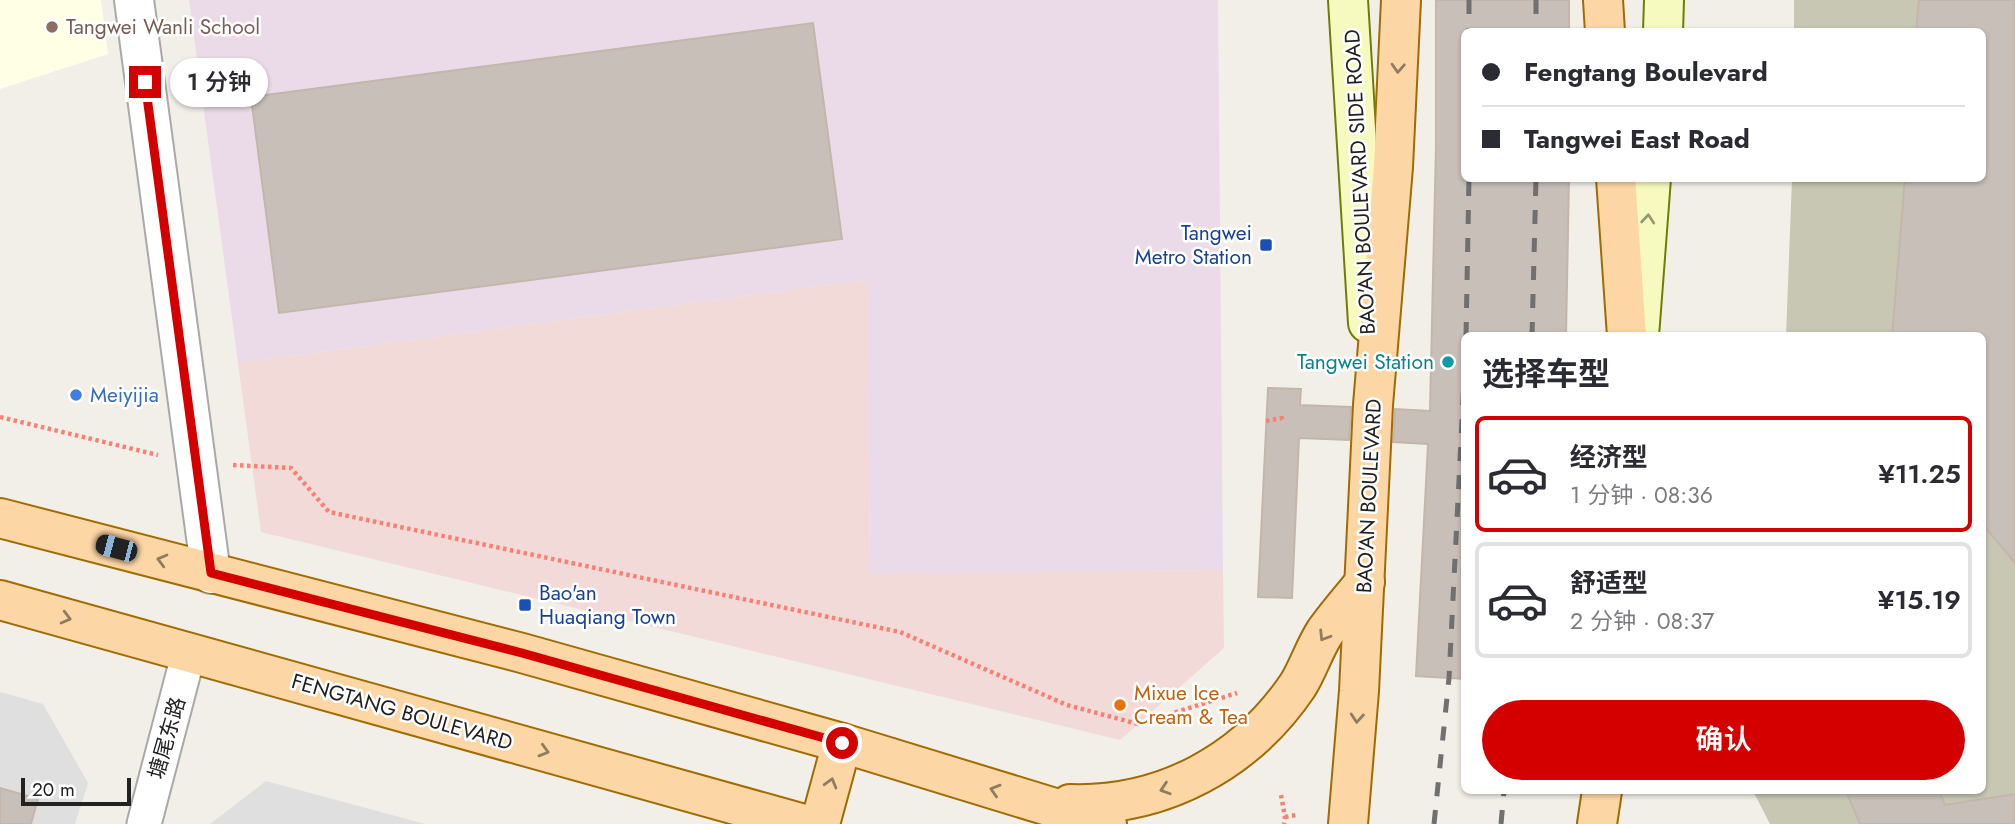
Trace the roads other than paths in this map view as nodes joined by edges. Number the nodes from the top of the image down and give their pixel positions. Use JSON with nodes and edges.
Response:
{"nodes":[{"id":1,"x":134,"y":0,"type":"edge"},
{"id":2,"x":1348,"y":0,"type":"edge"},
{"id":3,"x":1401,"y":0,"type":"edge"},
{"id":4,"x":1603,"y":0,"type":"edge"},
{"id":5,"x":1664,"y":0,"type":"edge"},
{"id":6,"x":1605,"y":28,"type":"edge"},
{"id":7,"x":1663,"y":28,"type":"edge"},
{"id":8,"x":1616,"y":182,"type":"edge"},
{"id":9,"x":1651,"y":182,"type":"edge"},
{"id":10,"x":1627,"y":332,"type":"edge"},
{"id":11,"x":1639,"y":332,"type":"edge"},
{"id":12,"x":1373,"y":405,"type":"junction"},
{"id":13,"x":0,"y":518,"type":"edge"},
{"id":14,"x":211,"y":573,"type":"junction"},
{"id":15,"x":1365,"y":582,"type":"junction"},
{"id":16,"x":0,"y":600,"type":"edge"},
{"id":17,"x":190,"y":652,"type":"junction"},
{"id":18,"x":842,"y":743,"type":"junction"},
{"id":19,"x":1603,"y":794,"type":"edge"},
{"id":20,"x":1604,"y":794,"type":"edge"},
{"id":21,"x":1039,"y":804,"type":"junction"},
{"id":22,"x":144,"y":824,"type":"edge"},
{"id":23,"x":804,"y":824,"type":"edge"},
{"id":24,"x":820,"y":824,"type":"edge"},
{"id":25,"x":1107,"y":824,"type":"edge"},
{"id":26,"x":1348,"y":824,"type":"edge"},
{"id":27,"x":1597,"y":824,"type":"edge"},
{"id":28,"x":1609,"y":824,"type":"edge"}],
"edges":[{"from":1,"to":14,"type":"street"},
{"from":2,"to":12,"type":"main road","name":"BAO'AN BOULEVARD SIDE ROAD"},
{"from":3,"to":12,"type":"main road","name":"BAO'AN BOULEVARD","one_way":true},
{"from":4,"to":6,"type":"main road"},
{"from":5,"to":7,"type":"main road"},
{"from":8,"to":10,"type":"main road"},
{"from":11,"to":9,"type":"main road","one_way":true},
{"from":12,"to":15,"type":"main road","name":"BAO'AN BOULEVARD"},
{"from":14,"to":13,"type":"main road","one_way":true},
{"from":14,"to":18,"type":"main road"},
{"from":15,"to":21,"type":"main road","one_way":true},
{"from":15,"to":26,"type":"main road","name":"BAO'AN BOULEVARD","one_way":true},
{"from":16,"to":17,"type":"main road","name":"FENGTANG BOULEVARD","one_way":true},
{"from":17,"to":22,"type":"street","name":"塘尾东路"},
{"from":17,"to":23,"type":"main road","name":"FENGTANG BOULEVARD","one_way":true},
{"from":21,"to":18,"type":"main road","one_way":true},
{"from":24,"to":18,"type":"main road","one_way":true},
{"from":19,"to":27,"type":"main road"},
{"from":20,"to":28,"type":"main road"},
{"from":21,"to":25,"type":"main road"}]}
